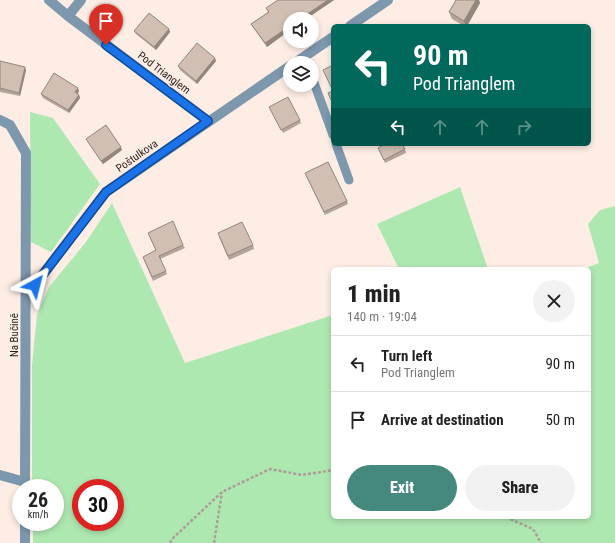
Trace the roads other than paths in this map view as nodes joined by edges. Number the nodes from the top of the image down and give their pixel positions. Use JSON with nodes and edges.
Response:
{"nodes":[{"id":1,"x":49,"y":0,"type":"edge"},
{"id":2,"x":81,"y":0,"type":"edge"},
{"id":3,"x":388,"y":0,"type":"edge"},
{"id":4,"x":68,"y":16,"type":"junction"},
{"id":5,"x":353,"y":24,"type":"edge"},
{"id":6,"x":331,"y":39,"type":"edge"},
{"id":7,"x":311,"y":56,"type":"edge"},
{"id":8,"x":283,"y":71,"type":"edge"},
{"id":9,"x":317,"y":92,"type":"edge"},
{"id":10,"x":0,"y":120,"type":"edge"},
{"id":11,"x":208,"y":121,"type":"junction"},
{"id":12,"x":331,"y":129,"type":"edge"},
{"id":13,"x":337,"y":146,"type":"edge"},
{"id":14,"x":349,"y":180,"type":"dead end"},
{"id":15,"x":26,"y":296,"type":"junction"},
{"id":16,"x":0,"y":475,"type":"edge"},
{"id":17,"x":25,"y":479,"type":"edge"},
{"id":18,"x":12,"y":480,"type":"edge"},
{"id":19,"x":25,"y":531,"type":"edge"},
{"id":20,"x":25,"y":543,"type":"edge"}],
"edges":[{"from":1,"to":4,"type":"street","name":"Pod Trianglem"},
{"from":2,"to":4,"type":"street"},
{"from":3,"to":5,"type":"street"},
{"from":4,"to":11,"type":"street","name":"Pod Trianglem"},
{"from":6,"to":7,"type":"street"},
{"from":8,"to":11,"type":"street","name":"Poštulkova"},
{"from":9,"to":12,"type":"lane"},
{"from":10,"to":15,"type":"street","name":"Na Bučině"},
{"from":11,"to":15,"type":"street","name":"Poštulkova"},
{"from":13,"to":14,"type":"lane"},
{"from":15,"to":17,"type":"street","name":"Na Bučině"},
{"from":16,"to":18,"type":"street"},
{"from":19,"to":20,"type":"street"}]}
